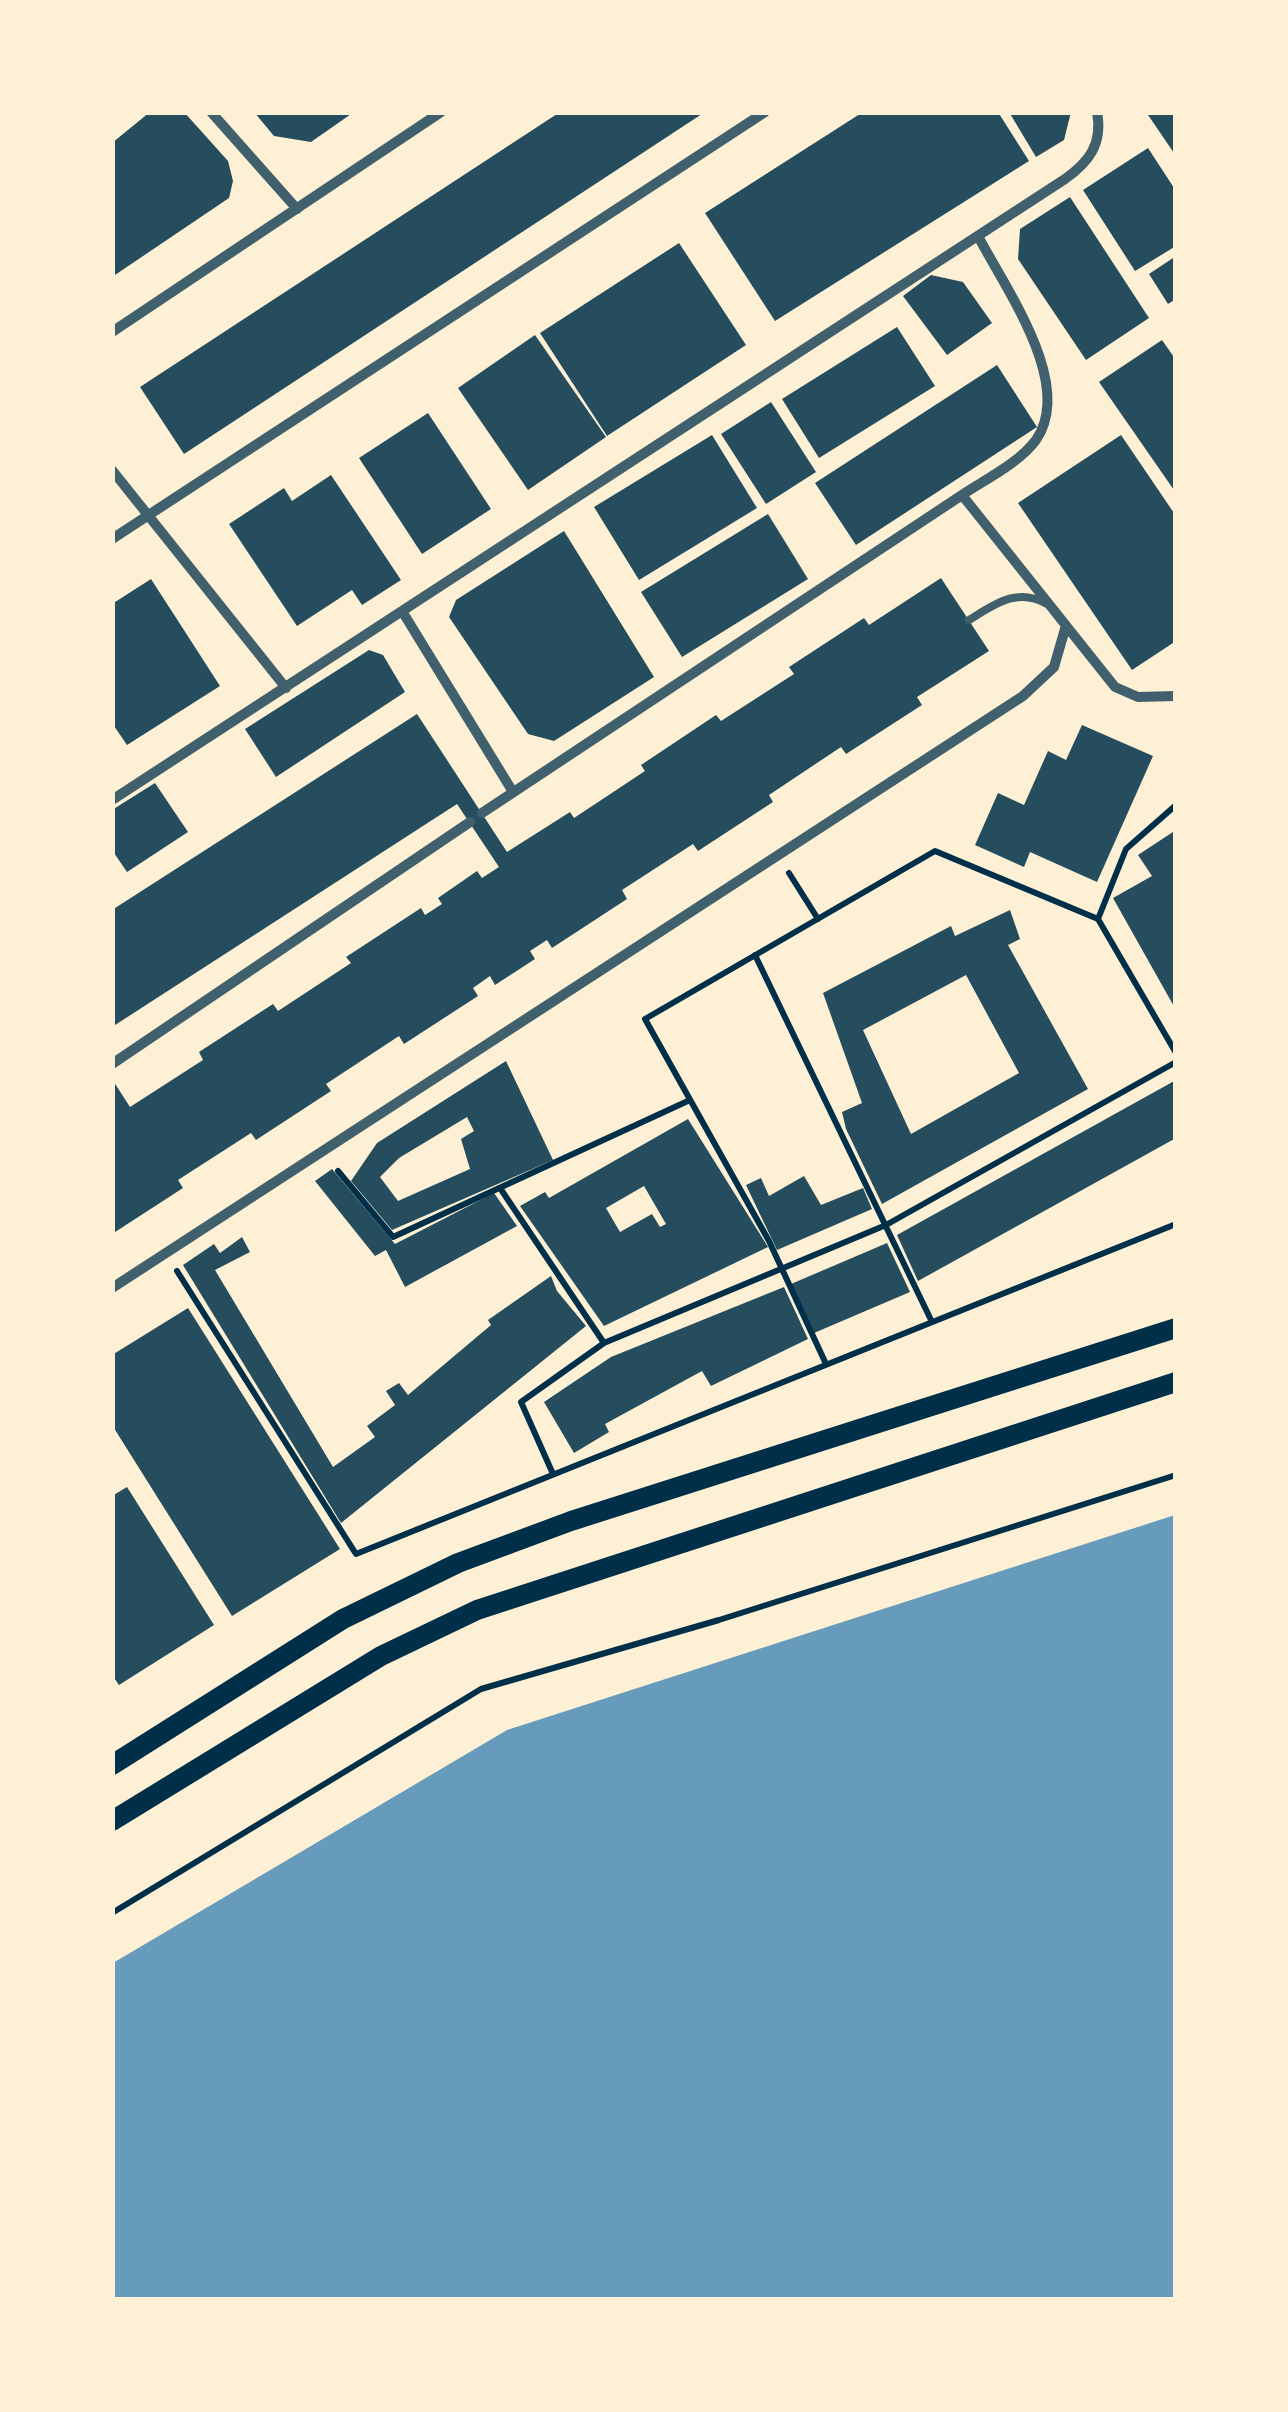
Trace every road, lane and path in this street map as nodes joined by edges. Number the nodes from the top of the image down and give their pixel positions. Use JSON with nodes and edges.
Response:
{"nodes":[{"id":1,"x":211,"y":112,"type":"edge"},
{"id":2,"x":441,"y":112,"type":"edge"},
{"id":3,"x":766,"y":112,"type":"edge"},
{"id":4,"x":1097,"y":112,"type":"edge"},
{"id":5,"x":297,"y":209,"type":"junction"},
{"id":6,"x":978,"y":236,"type":"junction"},
{"id":7,"x":112,"y":332,"type":"edge"},
{"id":8,"x":112,"y":470,"type":"edge"},
{"id":9,"x":962,"y":495,"type":"junction"},
{"id":10,"x":150,"y":514,"type":"junction"},
{"id":11,"x":112,"y":540,"type":"edge"},
{"id":12,"x":1047,"y":604,"type":"junction"},
{"id":13,"x":402,"y":611,"type":"junction"},
{"id":14,"x":969,"y":620,"type":"dead end"},
{"id":15,"x":1065,"y":629,"type":"junction"},
{"id":16,"x":286,"y":688,"type":"junction"},
{"id":17,"x":1176,"y":696,"type":"edge"},
{"id":18,"x":513,"y":792,"type":"junction"},
{"id":19,"x":112,"y":800,"type":"edge"},
{"id":20,"x":1176,"y":805,"type":"edge"},
{"id":21,"x":482,"y":813,"type":"dead end"},
{"id":22,"x":470,"y":822,"type":"dead end"},
{"id":23,"x":778,"y":854,"type":"junction"},
{"id":24,"x":1098,"y":918,"type":"junction"},
{"id":25,"x":818,"y":919,"type":"junction"},
{"id":26,"x":755,"y":955,"type":"junction"},
{"id":27,"x":1172,"y":1036,"type":"edge"},
{"id":28,"x":1176,"y":1053,"type":"edge"},
{"id":29,"x":1176,"y":1062,"type":"edge"},
{"id":30,"x":112,"y":1064,"type":"edge"},
{"id":31,"x":690,"y":1100,"type":"junction"},
{"id":32,"x":322,"y":1152,"type":"junction"},
{"id":33,"x":500,"y":1188,"type":"junction"},
{"id":34,"x":1176,"y":1224,"type":"edge"},
{"id":35,"x":886,"y":1225,"type":"junction"},
{"id":36,"x":165,"y":1253,"type":"junction"},
{"id":37,"x":781,"y":1268,"type":"junction"},
{"id":38,"x":112,"y":1288,"type":"edge"},
{"id":39,"x":932,"y":1322,"type":"junction"},
{"id":40,"x":1176,"y":1328,"type":"edge"},
{"id":41,"x":604,"y":1342,"type":"junction"},
{"id":42,"x":826,"y":1364,"type":"junction"},
{"id":43,"x":1176,"y":1382,"type":"edge"},
{"id":44,"x":553,"y":1474,"type":"junction"},
{"id":45,"x":1176,"y":1475,"type":"edge"},
{"id":46,"x":112,"y":1766,"type":"edge"},
{"id":47,"x":112,"y":1821,"type":"edge"},
{"id":48,"x":112,"y":1913,"type":"edge"}],
"edges":[{"from":1,"to":5,"type":"street"},
{"from":2,"to":5,"type":"street"},
{"from":3,"to":10,"type":"street"},
{"from":4,"to":6,"type":"street"},
{"from":5,"to":7,"type":"street"},
{"from":6,"to":9,"type":"street"},
{"from":6,"to":13,"type":"street"},
{"from":8,"to":10,"type":"street"},
{"from":9,"to":12,"type":"street"},
{"from":9,"to":18,"type":"street"},
{"from":10,"to":11,"type":"street"},
{"from":10,"to":16,"type":"street"},
{"from":12,"to":14,"type":"lane"},
{"from":12,"to":15,"type":"street"},
{"from":13,"to":16,"type":"street"},
{"from":13,"to":18,"type":"street"},
{"from":15,"to":17,"type":"street"},
{"from":15,"to":23,"type":"street"},
{"from":16,"to":19,"type":"street"},
{"from":18,"to":21,"type":"street"},
{"from":20,"to":24,"type":"path"},
{"from":22,"to":30,"type":"street"},
{"from":23,"to":25,"type":"path"},
{"from":23,"to":32,"type":"street"},
{"from":24,"to":25,"type":"path"},
{"from":24,"to":27,"type":"path"},
{"from":25,"to":26,"type":"path"},
{"from":26,"to":31,"type":"path"},
{"from":26,"to":35,"type":"path"},
{"from":27,"to":28,"type":"path"},
{"from":29,"to":35,"type":"path"},
{"from":31,"to":33,"type":"path"},
{"from":31,"to":37,"type":"path"},
{"from":32,"to":33,"type":"path"},
{"from":32,"to":36,"type":"street"},
{"from":33,"to":41,"type":"path"},
{"from":34,"to":39,"type":"path"},
{"from":35,"to":37,"type":"path"},
{"from":35,"to":39,"type":"path"},
{"from":36,"to":38,"type":"street"},
{"from":36,"to":44,"type":"path"},
{"from":37,"to":41,"type":"path"},
{"from":37,"to":42,"type":"path"},
{"from":39,"to":42,"type":"path"},
{"from":40,"to":46,"type":"main road"},
{"from":41,"to":44,"type":"path"},
{"from":42,"to":44,"type":"path"},
{"from":43,"to":47,"type":"main road"},
{"from":45,"to":48,"type":"path"}]}
